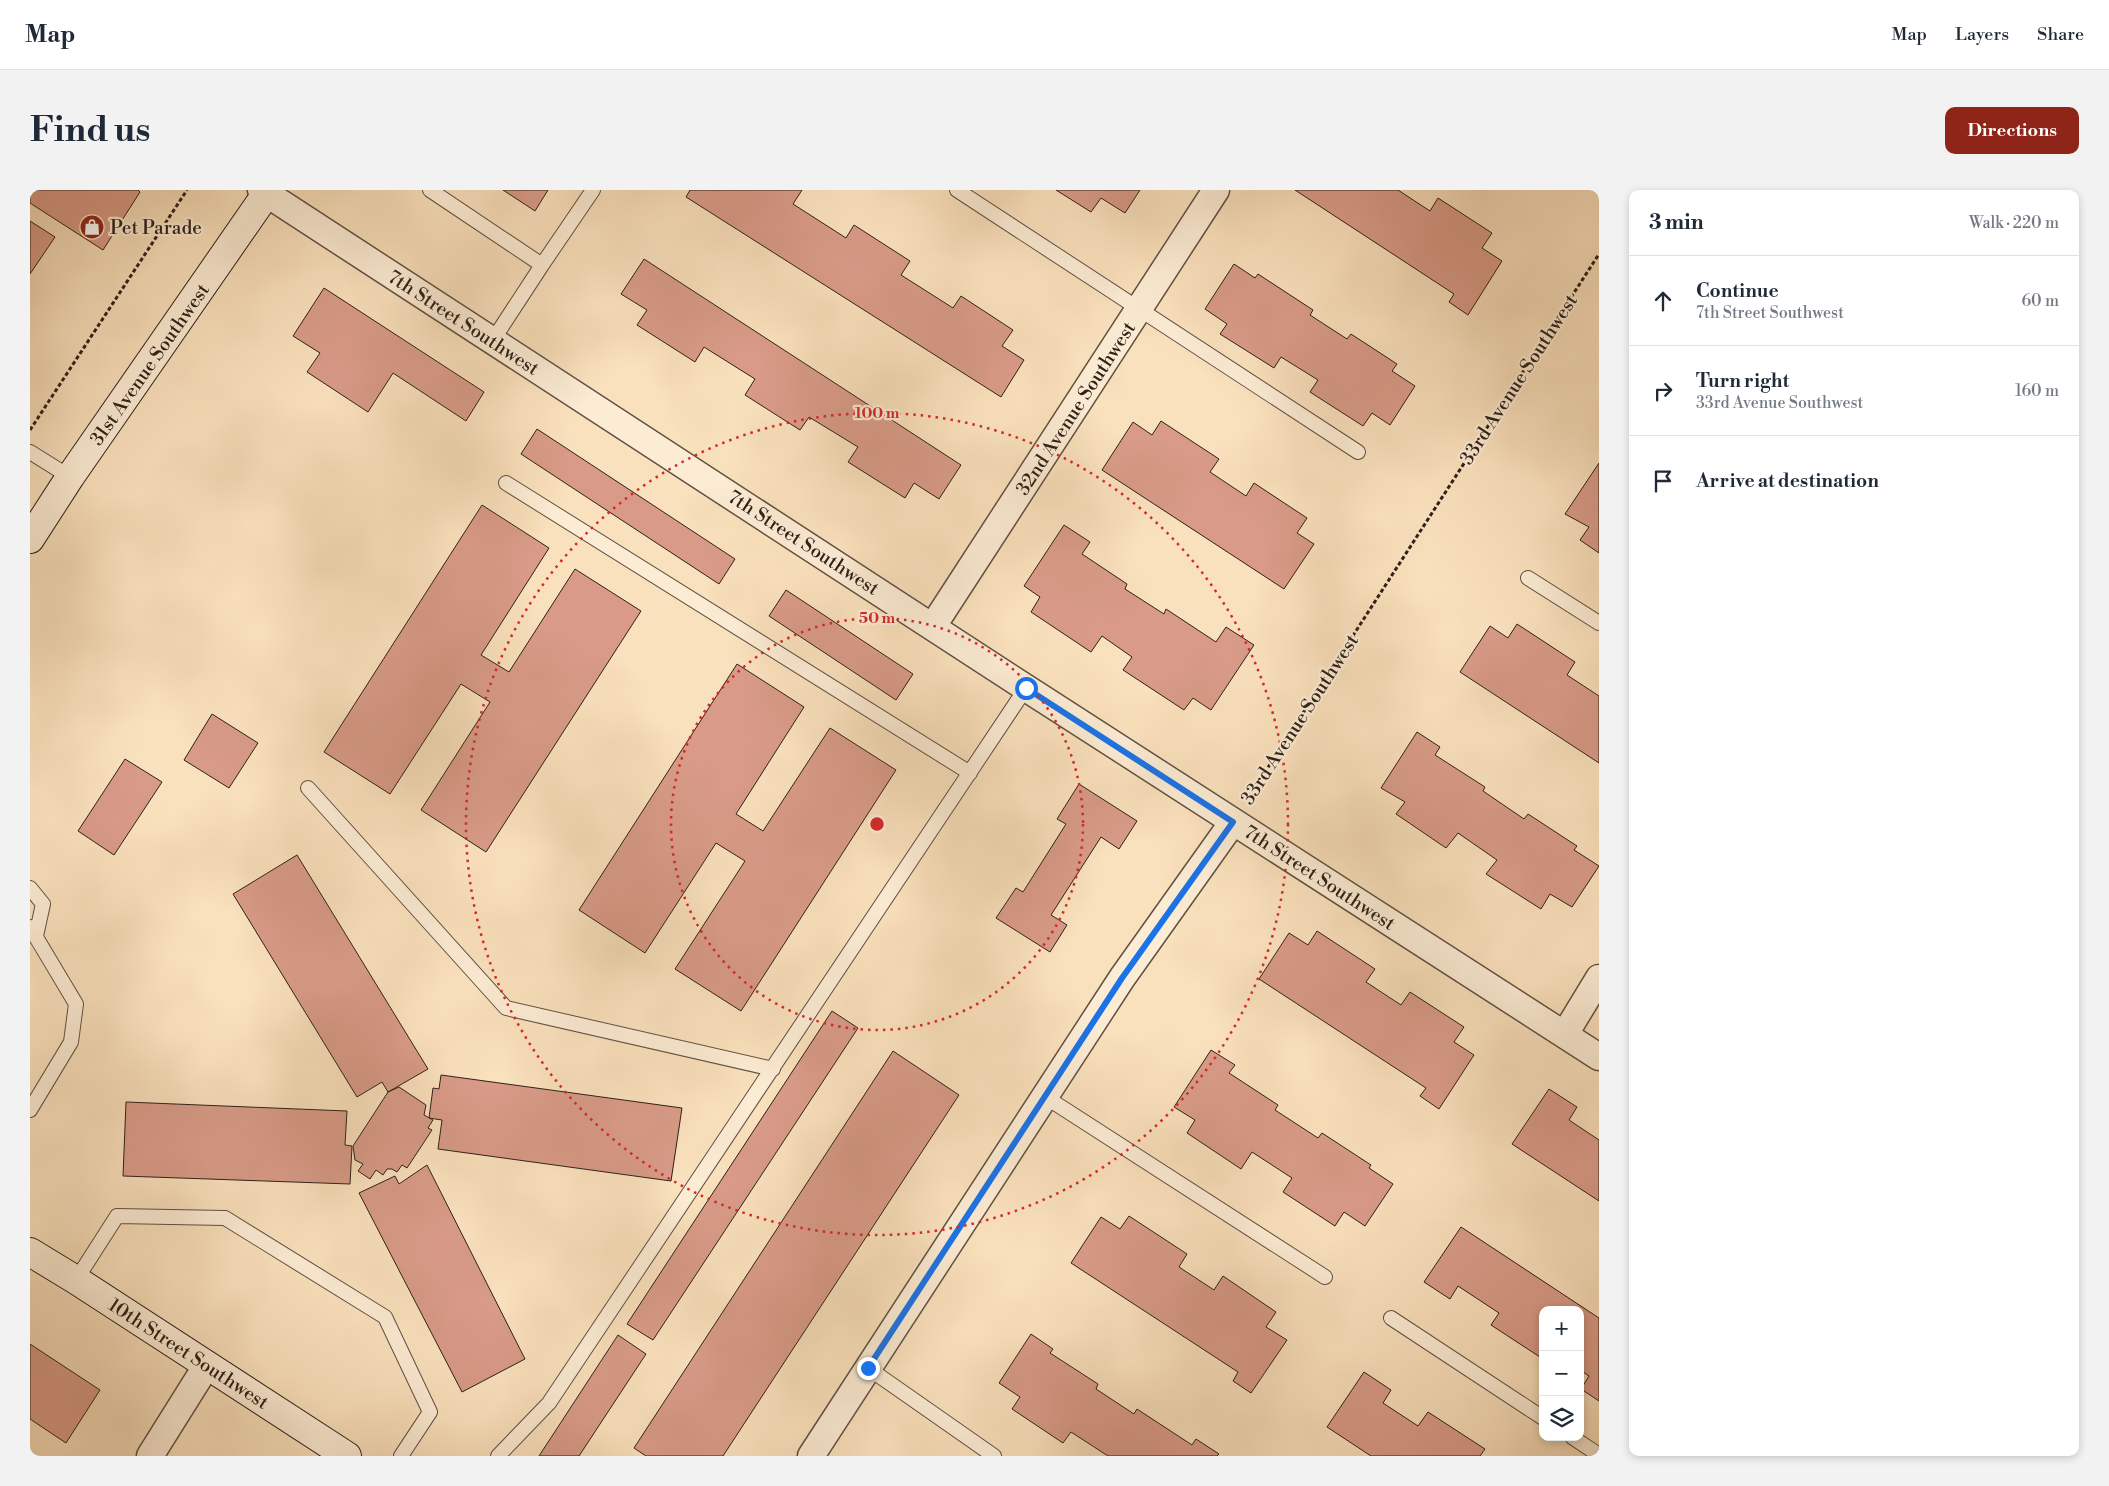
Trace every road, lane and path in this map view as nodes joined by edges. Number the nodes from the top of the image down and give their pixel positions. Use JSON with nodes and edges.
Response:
{"nodes":[{"id":1,"x":187,"y":190,"type":"edge"},
{"id":2,"x":430,"y":190,"type":"edge"},
{"id":3,"x":592,"y":190,"type":"edge"},
{"id":4,"x":957,"y":190,"type":"edge"},
{"id":5,"x":1216,"y":190,"type":"edge"},
{"id":6,"x":265,"y":191,"type":"edge"},
{"id":7,"x":1599,"y":254,"type":"edge"},
{"id":8,"x":542,"y":264,"type":"junction"},
{"id":9,"x":1139,"y":309,"type":"junction"},
{"id":10,"x":493,"y":340,"type":"junction"},
{"id":11,"x":30,"y":430,"type":"edge"},
{"id":12,"x":30,"y":452,"type":"edge"},
{"id":13,"x":1358,"y":452,"type":"dead end"},
{"id":14,"x":70,"y":477,"type":"junction"},
{"id":15,"x":506,"y":484,"type":"dead end"},
{"id":16,"x":30,"y":539,"type":"edge"},
{"id":17,"x":1528,"y":578,"type":"dead end"},
{"id":18,"x":1599,"y":623,"type":"edge"},
{"id":19,"x":933,"y":626,"type":"junction"},
{"id":20,"x":1026,"y":688,"type":"junction"},
{"id":21,"x":970,"y":773,"type":"junction"},
{"id":22,"x":308,"y":788,"type":"dead end"},
{"id":23,"x":1233,"y":822,"type":"junction"},
{"id":24,"x":30,"y":888,"type":"edge"},
{"id":25,"x":33,"y":932,"type":"edge"},
{"id":26,"x":1599,"y":978,"type":"edge"},
{"id":27,"x":1565,"y":1034,"type":"junction"},
{"id":28,"x":1599,"y":1057,"type":"edge"},
{"id":29,"x":773,"y":1069,"type":"junction"},
{"id":30,"x":1044,"y":1096,"type":"junction"},
{"id":31,"x":30,"y":1110,"type":"edge"},
{"id":32,"x":32,"y":1256,"type":"edge"},
{"id":33,"x":1325,"y":1277,"type":"dead end"},
{"id":34,"x":76,"y":1280,"type":"junction"},
{"id":35,"x":1391,"y":1318,"type":"dead end"},
{"id":36,"x":207,"y":1365,"type":"junction"},
{"id":37,"x":868,"y":1368,"type":"junction"},
{"id":38,"x":1539,"y":1415,"type":"edge"},
{"id":39,"x":1578,"y":1441,"type":"edge"},
{"id":40,"x":1599,"y":1455,"type":"edge"},
{"id":41,"x":150,"y":1456,"type":"edge"},
{"id":42,"x":347,"y":1456,"type":"edge"},
{"id":43,"x":401,"y":1456,"type":"edge"},
{"id":44,"x":498,"y":1456,"type":"edge"},
{"id":45,"x":811,"y":1456,"type":"edge"},
{"id":46,"x":994,"y":1456,"type":"edge"}],
"edges":[{"from":1,"to":11,"type":"path"},
{"from":2,"to":8,"type":"lane"},
{"from":3,"to":8,"type":"lane"},
{"from":4,"to":9,"type":"lane"},
{"from":5,"to":9,"type":"street","name":"32nd Avenue Southwest"},
{"from":6,"to":10,"type":"street","name":"7th Street Southwest"},
{"from":6,"to":14,"type":"street","name":"31st Avenue Southwest"},
{"from":7,"to":23,"type":"path","name":"33rd Avenue Southwest"},
{"from":8,"to":10,"type":"lane"},
{"from":9,"to":13,"type":"lane"},
{"from":9,"to":19,"type":"street","name":"32nd Avenue Southwest"},
{"from":10,"to":19,"type":"street","name":"7th Street Southwest"},
{"from":12,"to":14,"type":"lane"},
{"from":14,"to":16,"type":"street","name":"31st Avenue Southwest"},
{"from":15,"to":21,"type":"lane"},
{"from":17,"to":18,"type":"lane"},
{"from":19,"to":20,"type":"street","name":"7th Street Southwest"},
{"from":20,"to":21,"type":"lane"},
{"from":20,"to":23,"type":"street","name":"7th Street Southwest"},
{"from":21,"to":29,"type":"lane"},
{"from":22,"to":29,"type":"lane"},
{"from":23,"to":27,"type":"street","name":"7th Street Southwest"},
{"from":23,"to":30,"type":"street","name":"33rd Avenue Southwest"},
{"from":24,"to":25,"type":"lane"},
{"from":25,"to":31,"type":"lane"},
{"from":26,"to":27,"type":"street"},
{"from":27,"to":28,"type":"street","name":"7th Street Southwest"},
{"from":29,"to":44,"type":"lane"},
{"from":30,"to":33,"type":"lane"},
{"from":30,"to":37,"type":"street","name":"33rd Avenue Southwest"},
{"from":32,"to":34,"type":"street","name":"10th Street Southwest"},
{"from":34,"to":36,"type":"street","name":"10th Street Southwest"},
{"from":34,"to":43,"type":"lane"},
{"from":35,"to":38,"type":"lane"},
{"from":36,"to":41,"type":"street"},
{"from":36,"to":42,"type":"street","name":"10th Street Southwest"},
{"from":37,"to":45,"type":"street","name":"33rd Avenue Southwest"},
{"from":37,"to":46,"type":"lane"},
{"from":39,"to":40,"type":"lane"}]}
